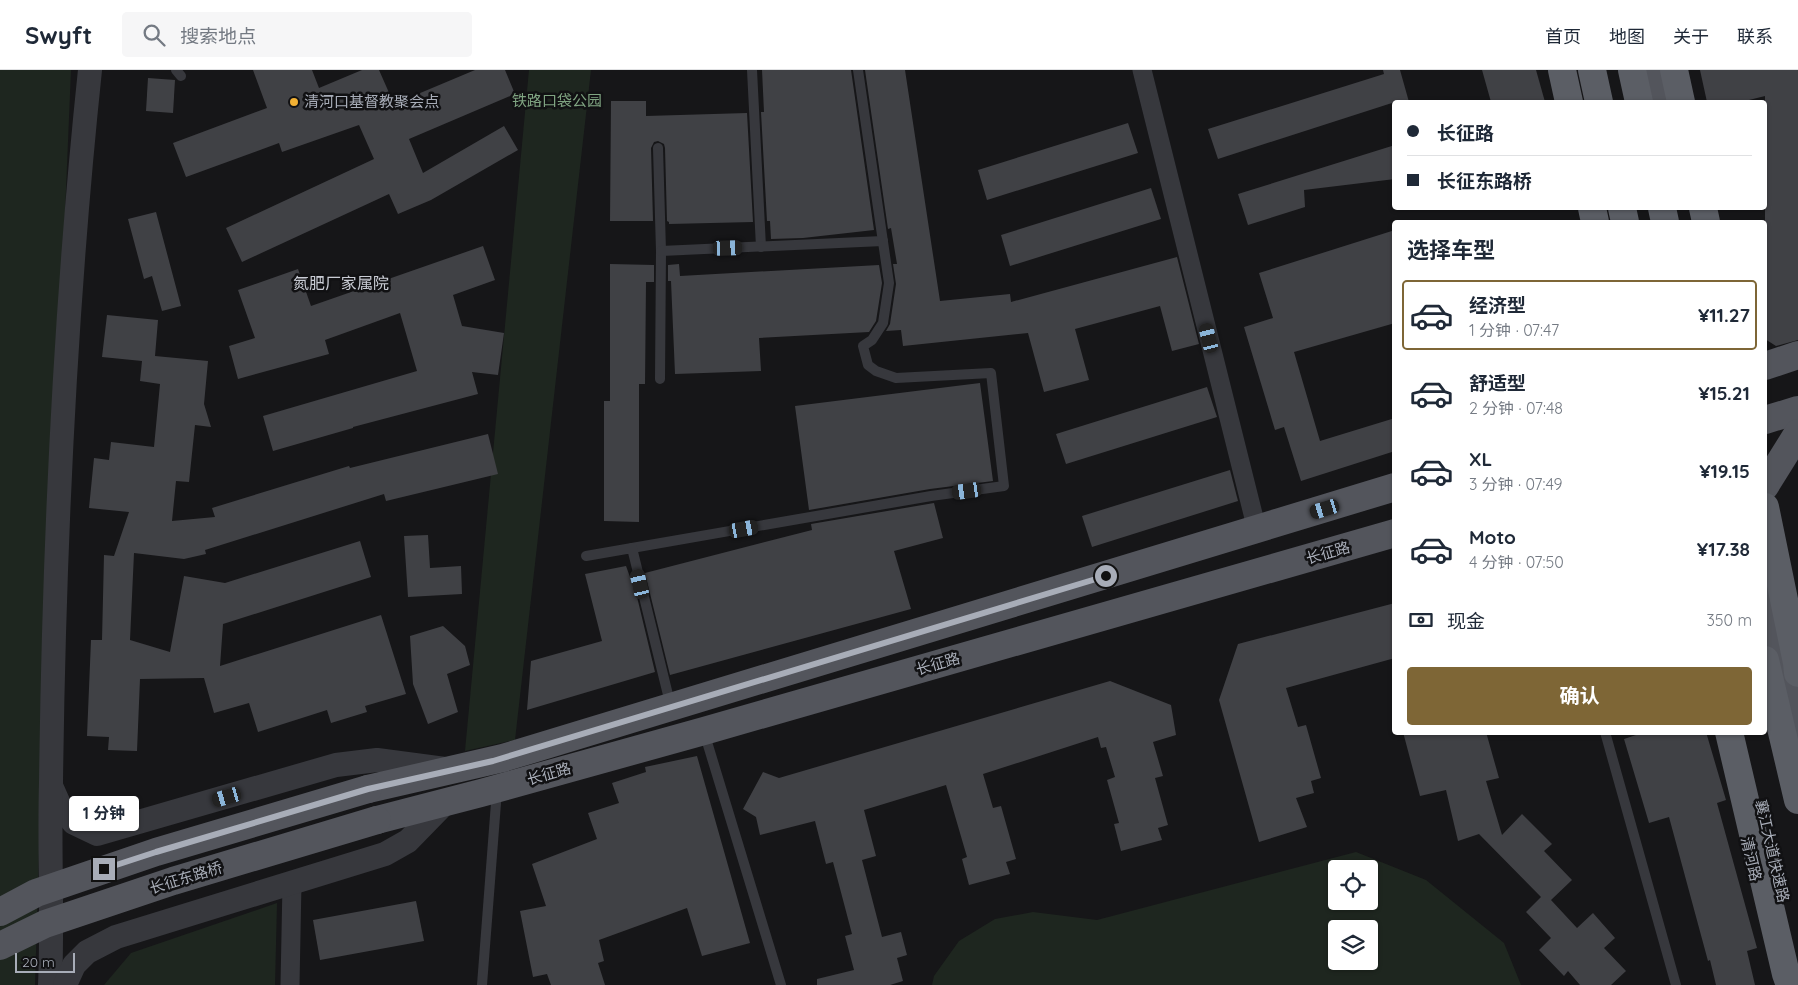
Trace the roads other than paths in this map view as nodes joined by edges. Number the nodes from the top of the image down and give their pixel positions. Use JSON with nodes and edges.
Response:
{"nodes":[{"id":1,"x":90,"y":70,"type":"edge"},
{"id":2,"x":752,"y":70,"type":"edge"},
{"id":3,"x":858,"y":70,"type":"edge"},
{"id":4,"x":1142,"y":70,"type":"edge"},
{"id":5,"x":1561,"y":70,"type":"edge"},
{"id":6,"x":1592,"y":70,"type":"edge"},
{"id":7,"x":1632,"y":70,"type":"edge"},
{"id":8,"x":1648,"y":70,"type":"edge"},
{"id":9,"x":1674,"y":70,"type":"edge"},
{"id":10,"x":1568,"y":100,"type":"edge"},
{"id":11,"x":1599,"y":100,"type":"edge"},
{"id":12,"x":1639,"y":100,"type":"edge"},
{"id":13,"x":1654,"y":100,"type":"edge"},
{"id":14,"x":1681,"y":100,"type":"edge"},
{"id":15,"x":658,"y":148,"type":"dead end"},
{"id":16,"x":883,"y":241,"type":"junction"},
{"id":17,"x":761,"y":247,"type":"junction"},
{"id":18,"x":661,"y":251,"type":"junction"},
{"id":19,"x":1798,"y":355,"type":"edge"},
{"id":20,"x":1767,"y":364,"type":"edge"},
{"id":21,"x":660,"y":379,"type":"dead end"},
{"id":22,"x":1798,"y":410,"type":"edge"},
{"id":23,"x":1767,"y":419,"type":"edge"},
{"id":24,"x":1798,"y":433,"type":"edge"},
{"id":25,"x":1767,"y":483,"type":"edge"},
{"id":26,"x":1392,"y":488,"type":"edge"},
{"id":27,"x":1767,"y":516,"type":"edge"},
{"id":28,"x":1257,"y":530,"type":"junction"},
{"id":29,"x":1392,"y":534,"type":"edge"},
{"id":30,"x":632,"y":548,"type":"junction"},
{"id":31,"x":586,"y":556,"type":"dead end"},
{"id":32,"x":1767,"y":596,"type":"edge"},
{"id":33,"x":1767,"y":668,"type":"edge"},
{"id":34,"x":1798,"y":673,"type":"edge"},
{"id":35,"x":671,"y":708,"type":"junction"},
{"id":36,"x":1798,"y":730,"type":"edge"},
{"id":37,"x":704,"y":731,"type":"junction"},
{"id":38,"x":1606,"y":735,"type":"edge"},
{"id":39,"x":1724,"y":735,"type":"edge"},
{"id":40,"x":1730,"y":735,"type":"edge"},
{"id":41,"x":1746,"y":735,"type":"edge"},
{"id":42,"x":456,"y":770,"type":"junction"},
{"id":43,"x":50,"y":784,"type":"junction"},
{"id":44,"x":489,"y":791,"type":"junction"},
{"id":45,"x":1798,"y":800,"type":"edge"},
{"id":46,"x":446,"y":802,"type":"junction"},
{"id":47,"x":97,"y":834,"type":"junction"},
{"id":48,"x":51,"y":848,"type":"junction"},
{"id":49,"x":292,"y":883,"type":"junction"},
{"id":50,"x":0,"y":912,"type":"edge"},
{"id":51,"x":116,"y":937,"type":"junction"},
{"id":52,"x":0,"y":946,"type":"edge"},
{"id":53,"x":51,"y":955,"type":"junction"},
{"id":54,"x":1798,"y":969,"type":"edge"},
{"id":55,"x":50,"y":985,"type":"edge"},
{"id":56,"x":66,"y":985,"type":"edge"},
{"id":57,"x":290,"y":985,"type":"edge"},
{"id":58,"x":482,"y":985,"type":"edge"},
{"id":59,"x":781,"y":985,"type":"edge"},
{"id":60,"x":1676,"y":985,"type":"edge"},
{"id":61,"x":1780,"y":985,"type":"edge"},
{"id":62,"x":1790,"y":985,"type":"edge"}],
"edges":[{"from":1,"to":43,"type":"street"},
{"from":2,"to":17,"type":"lane"},
{"from":3,"to":16,"type":"lane"},
{"from":4,"to":28,"type":"street"},
{"from":5,"to":10,"type":"highway"},
{"from":6,"to":11,"type":"highway"},
{"from":7,"to":12,"type":"highway"},
{"from":8,"to":13,"type":"main road"},
{"from":9,"to":14,"type":"highway"},
{"from":15,"to":18,"type":"lane"},
{"from":16,"to":17,"type":"lane"},
{"from":16,"to":30,"type":"lane"},
{"from":17,"to":18,"type":"lane"},
{"from":18,"to":21,"type":"lane"},
{"from":19,"to":20,"type":"main road"},
{"from":22,"to":23,"type":"main road"},
{"from":24,"to":25,"type":"main road"},
{"from":26,"to":28,"type":"main road","name":"长征路"},
{"from":27,"to":34,"type":"highway"},
{"from":28,"to":35,"type":"main road","name":"长征路"},
{"from":29,"to":37,"type":"main road","name":"长征路"},
{"from":30,"to":31,"type":"lane"},
{"from":30,"to":35,"type":"lane"},
{"from":32,"to":36,"type":"main road"},
{"from":33,"to":45,"type":"highway"},
{"from":35,"to":42,"type":"main road","name":"长征路"},
{"from":37,"to":44,"type":"main road","name":"长征路"},
{"from":37,"to":59,"type":"lane"},
{"from":38,"to":60,"type":"lane"},
{"from":39,"to":61,"type":"main road","name":"清河路"},
{"from":40,"to":62,"type":"highway"},
{"from":41,"to":54,"type":"highway","name":"襄江大道快速路"},
{"from":42,"to":47,"type":"street"},
{"from":42,"to":50,"type":"main road","name":"长征路","bridge":true},
{"from":43,"to":47,"type":"street"},
{"from":43,"to":48,"type":"street"},
{"from":44,"to":46,"type":"main road","name":"长征路"},
{"from":44,"to":58,"type":"lane"},
{"from":46,"to":49,"type":"street"},
{"from":46,"to":52,"type":"main road","name":"长征东路桥","bridge":true},
{"from":47,"to":48,"type":"street"},
{"from":48,"to":53,"type":"street"},
{"from":49,"to":51,"type":"street"},
{"from":49,"to":57,"type":"street"},
{"from":51,"to":53,"type":"street"},
{"from":51,"to":56,"type":"street"},
{"from":53,"to":55,"type":"street"}]}
